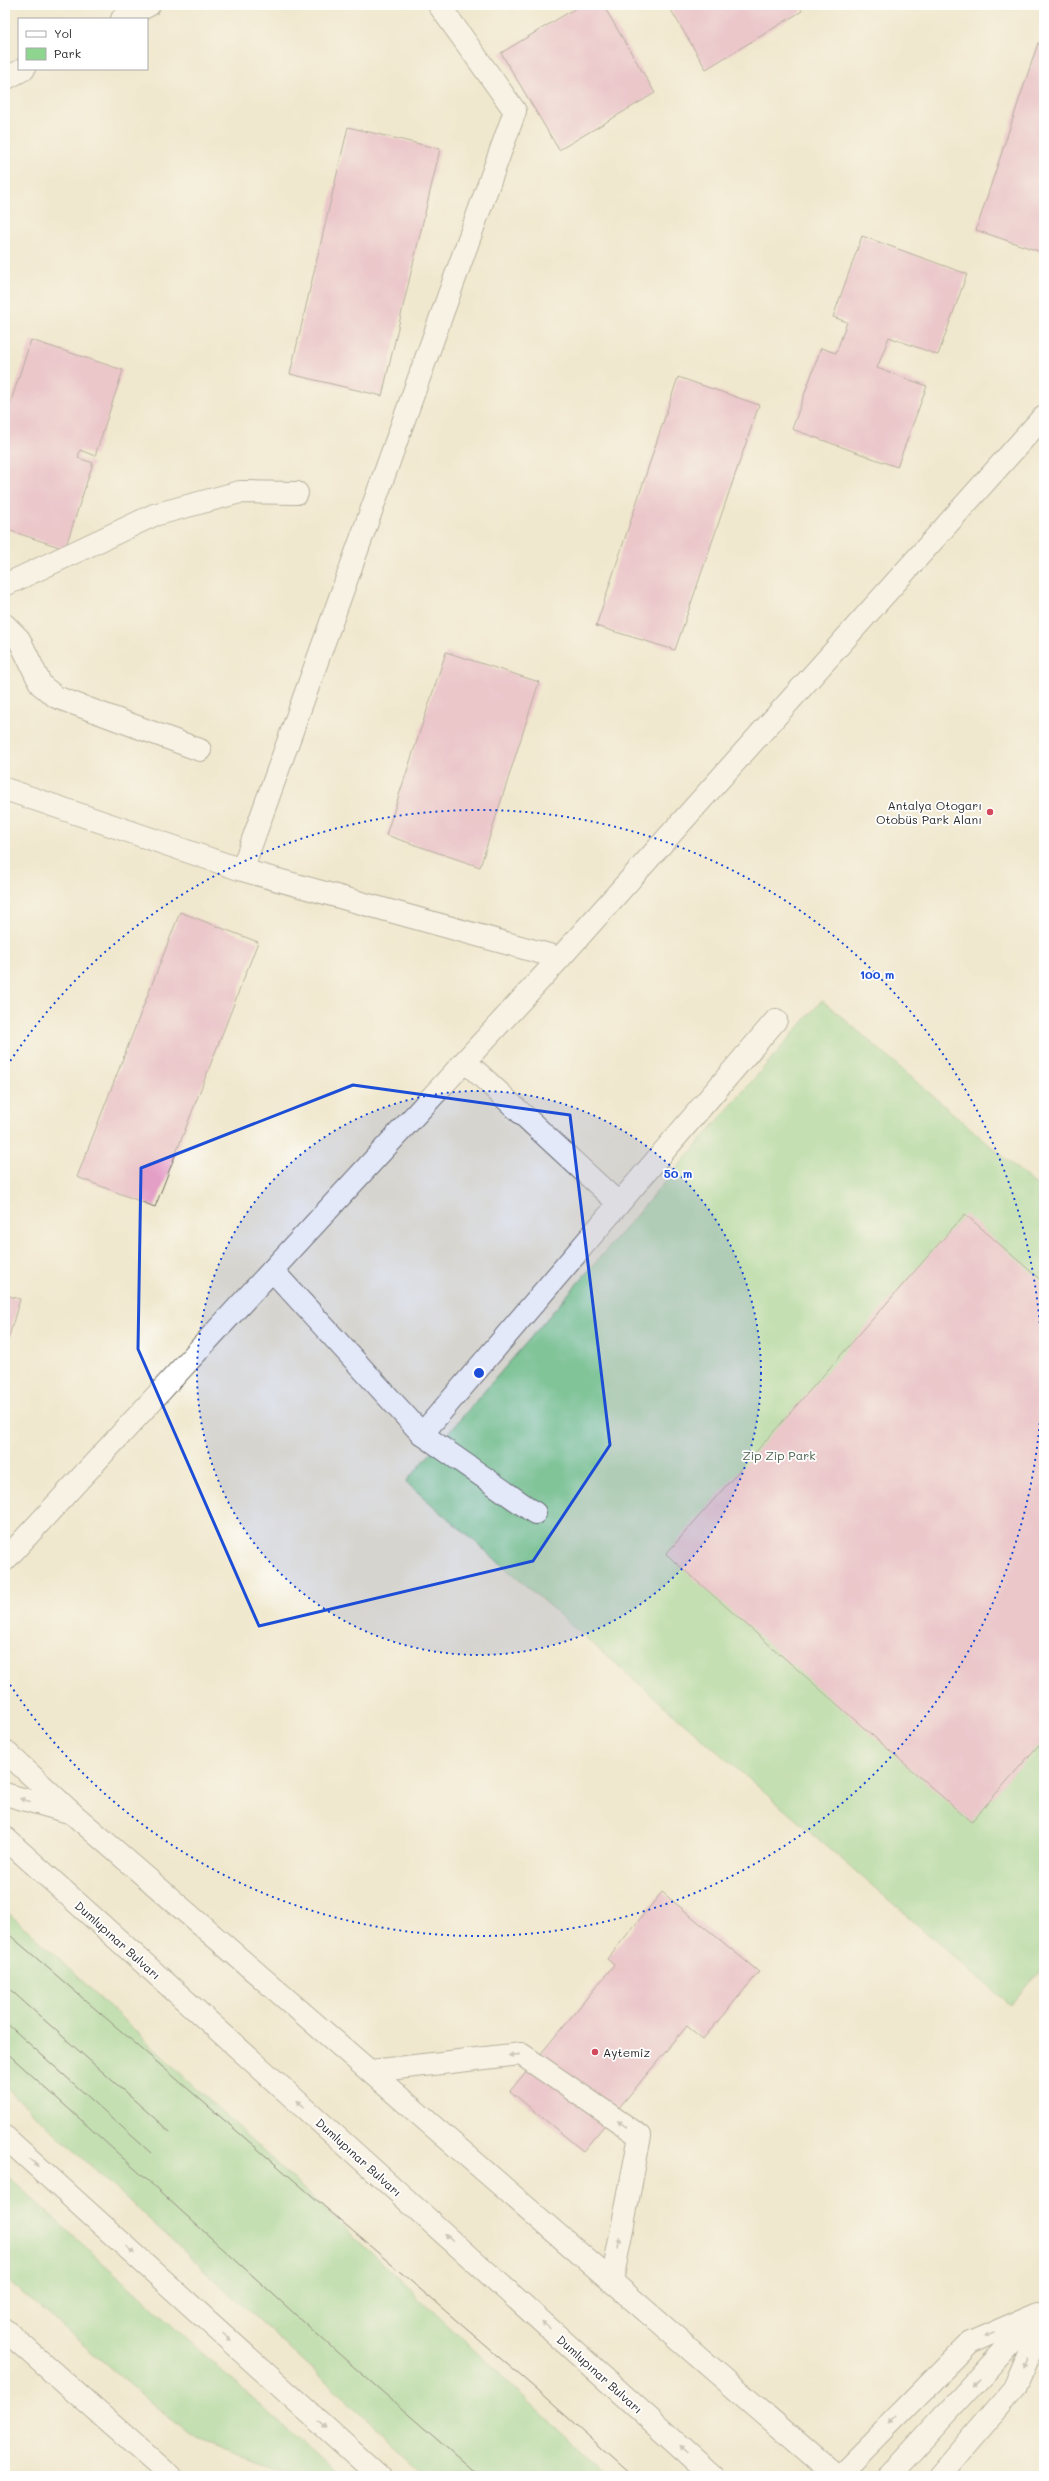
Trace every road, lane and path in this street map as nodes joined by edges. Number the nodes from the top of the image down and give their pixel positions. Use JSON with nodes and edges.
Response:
{"nodes":[{"id":1,"x":149,"y":5,"type":"edge"},
{"id":2,"x":439,"y":5,"type":"edge"},
{"id":3,"x":124,"y":18,"type":"edge"},
{"id":4,"x":22,"y":70,"type":"edge"},
{"id":5,"x":5,"y":79,"type":"edge"},
{"id":6,"x":1044,"y":416,"type":"edge"},
{"id":7,"x":297,"y":493,"type":"dead end"},
{"id":8,"x":5,"y":585,"type":"edge"},
{"id":9,"x":5,"y":625,"type":"edge"},
{"id":10,"x":200,"y":750,"type":"dead end"},
{"id":11,"x":5,"y":789,"type":"edge"},
{"id":12,"x":242,"y":870,"type":"junction"},
{"id":13,"x":560,"y":958,"type":"junction"},
{"id":14,"x":776,"y":1020,"type":"dead end"},
{"id":15,"x":465,"y":1060,"type":"junction"},
{"id":16,"x":619,"y":1204,"type":"junction"},
{"id":17,"x":272,"y":1270,"type":"junction"},
{"id":18,"x":422,"y":1434,"type":"junction"},
{"id":19,"x":535,"y":1513,"type":"dead end"},
{"id":20,"x":5,"y":1560,"type":"edge"},
{"id":21,"x":5,"y":1751,"type":"edge"},
{"id":22,"x":5,"y":1794,"type":"edge"},
{"id":23,"x":72,"y":1813,"type":"junction"},
{"id":24,"x":5,"y":1838,"type":"edge"},
{"id":25,"x":371,"y":2071,"type":"junction"},
{"id":26,"x":5,"y":2137,"type":"edge"},
{"id":27,"x":612,"y":2281,"type":"junction"},
{"id":28,"x":1041,"y":2311,"type":"edge"},
{"id":29,"x":5,"y":2330,"type":"edge"},
{"id":30,"x":170,"y":2476,"type":"edge"},
{"id":31,"x":380,"y":2476,"type":"edge"},
{"id":32,"x":713,"y":2476,"type":"edge"},
{"id":33,"x":836,"y":2476,"type":"edge"},
{"id":34,"x":839,"y":2476,"type":"edge"},
{"id":35,"x":889,"y":2476,"type":"edge"},
{"id":36,"x":939,"y":2476,"type":"edge"}],
"edges":[{"from":1,"to":3,"type":"main road"},
{"from":2,"to":12,"type":"main road"},
{"from":4,"to":5,"type":"main road"},
{"from":6,"to":13,"type":"main road"},
{"from":7,"to":8,"type":"main road"},
{"from":9,"to":10,"type":"main road"},
{"from":11,"to":12,"type":"main road"},
{"from":12,"to":13,"type":"main road"},
{"from":13,"to":15,"type":"main road"},
{"from":14,"to":16,"type":"main road"},
{"from":15,"to":16,"type":"main road"},
{"from":15,"to":17,"type":"main road"},
{"from":16,"to":18,"type":"main road"},
{"from":17,"to":18,"type":"main road"},
{"from":17,"to":20,"type":"main road"},
{"from":18,"to":19,"type":"main road"},
{"from":21,"to":23,"type":"main road"},
{"from":23,"to":22,"type":"main road","one_way":true},
{"from":23,"to":25,"type":"main road"},
{"from":32,"to":24,"type":"main road","name":"Dumlupınar Bulvarı","one_way":true},
{"from":25,"to":27,"type":"main road"},
{"from":27,"to":25,"type":"main road","one_way":true},
{"from":26,"to":31,"type":"main road","one_way":true},
{"from":27,"to":33,"type":"main road"},
{"from":28,"to":34,"type":"main road","one_way":true},
{"from":28,"to":35,"type":"main road","one_way":true},
{"from":28,"to":36,"type":"main road","one_way":true},
{"from":29,"to":30,"type":"main road"}]}
